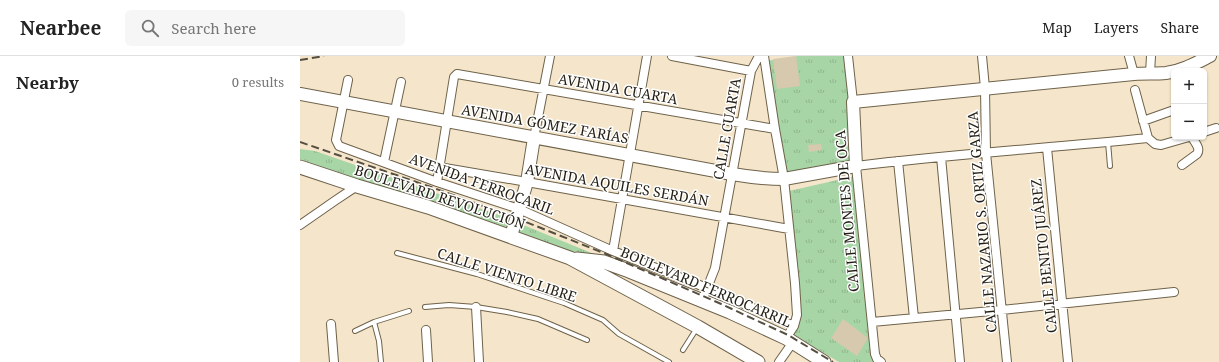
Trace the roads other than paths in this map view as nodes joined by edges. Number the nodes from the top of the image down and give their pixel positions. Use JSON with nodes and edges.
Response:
{"nodes":[{"id":1,"x":550,"y":56,"type":"edge"},
{"id":2,"x":647,"y":56,"type":"edge"},
{"id":3,"x":672,"y":56,"type":"edge"},
{"id":4,"x":759,"y":56,"type":"edge"},
{"id":5,"x":764,"y":56,"type":"edge"},
{"id":6,"x":848,"y":56,"type":"edge"},
{"id":7,"x":982,"y":56,"type":"edge"},
{"id":8,"x":1129,"y":56,"type":"edge"},
{"id":9,"x":1151,"y":56,"type":"edge"},
{"id":10,"x":1210,"y":56,"type":"edge"},
{"id":11,"x":751,"y":71,"type":"junction"},
{"id":12,"x":1150,"y":73,"type":"junction"},
{"id":13,"x":1134,"y":74,"type":"junction"},
{"id":14,"x":348,"y":80,"type":"dead end"},
{"id":15,"x":401,"y":82,"type":"dead end"},
{"id":16,"x":985,"y":88,"type":"junction"},
{"id":17,"x":543,"y":89,"type":"junction"},
{"id":18,"x":1135,"y":90,"type":"dead end"},
{"id":19,"x":300,"y":94,"type":"edge"},
{"id":20,"x":344,"y":102,"type":"junction"},
{"id":21,"x":853,"y":102,"type":"junction"},
{"id":22,"x":639,"y":106,"type":"junction"},
{"id":23,"x":1171,"y":111,"type":"edge"},
{"id":24,"x":394,"y":112,"type":"junction"},
{"id":25,"x":447,"y":121,"type":"junction"},
{"id":26,"x":1144,"y":121,"type":"junction"},
{"id":27,"x":741,"y":123,"type":"junction"},
{"id":28,"x":1216,"y":128,"type":"dead end"},
{"id":29,"x":775,"y":129,"type":"junction"},
{"id":30,"x":1207,"y":131,"type":"edge"},
{"id":31,"x":534,"y":138,"type":"junction"},
{"id":32,"x":1148,"y":138,"type":"junction"},
{"id":33,"x":1178,"y":140,"type":"edge"},
{"id":34,"x":1194,"y":140,"type":"edge"},
{"id":35,"x":1108,"y":142,"type":"junction"},
{"id":36,"x":1047,"y":148,"type":"junction"},
{"id":37,"x":986,"y":153,"type":"junction"},
{"id":38,"x":630,"y":155,"type":"junction"},
{"id":39,"x":941,"y":157,"type":"junction"},
{"id":40,"x":898,"y":161,"type":"junction"},
{"id":41,"x":384,"y":162,"type":"junction"},
{"id":42,"x":1182,"y":165,"type":"dead end"},
{"id":43,"x":856,"y":166,"type":"junction"},
{"id":44,"x":1110,"y":166,"type":"dead end"},
{"id":45,"x":300,"y":167,"type":"edge"},
{"id":46,"x":440,"y":167,"type":"junction"},
{"id":47,"x":732,"y":174,"type":"junction"},
{"id":48,"x":784,"y":179,"type":"junction"},
{"id":49,"x":437,"y":182,"type":"junction"},
{"id":50,"x":527,"y":182,"type":"junction"},
{"id":51,"x":357,"y":186,"type":"junction"},
{"id":52,"x":622,"y":200,"type":"junction"},
{"id":53,"x":519,"y":209,"type":"junction"},
{"id":54,"x":724,"y":218,"type":"junction"},
{"id":55,"x":300,"y":225,"type":"edge"},
{"id":56,"x":789,"y":229,"type":"junction"},
{"id":57,"x":511,"y":236,"type":"junction"},
{"id":58,"x":613,"y":251,"type":"junction"},
{"id":59,"x":397,"y":253,"type":"dead end"},
{"id":60,"x":570,"y":258,"type":"junction"},
{"id":61,"x":707,"y":288,"type":"junction"},
{"id":62,"x":1174,"y":292,"type":"dead end"},
{"id":63,"x":702,"y":301,"type":"junction"},
{"id":64,"x":1062,"y":304,"type":"junction"},
{"id":65,"x":425,"y":307,"type":"dead end"},
{"id":66,"x":476,"y":307,"type":"junction"},
{"id":67,"x":1002,"y":310,"type":"junction"},
{"id":68,"x":409,"y":311,"type":"dead end"},
{"id":69,"x":955,"y":314,"type":"junction"},
{"id":70,"x":914,"y":318,"type":"junction"},
{"id":71,"x":374,"y":322,"type":"junction"},
{"id":72,"x":872,"y":322,"type":"junction"},
{"id":73,"x":332,"y":324,"type":"dead end"},
{"id":74,"x":794,"y":326,"type":"junction"},
{"id":75,"x":698,"y":327,"type":"junction"},
{"id":76,"x":426,"y":330,"type":"dead end"},
{"id":77,"x":355,"y":331,"type":"dead end"},
{"id":78,"x":587,"y":340,"type":"dead end"},
{"id":79,"x":790,"y":340,"type":"junction"},
{"id":80,"x":683,"y":350,"type":"dead end"},
{"id":81,"x":334,"y":362,"type":"edge"},
{"id":82,"x":380,"y":362,"type":"edge"},
{"id":83,"x":428,"y":362,"type":"edge"},
{"id":84,"x":479,"y":362,"type":"edge"},
{"id":85,"x":669,"y":362,"type":"edge"},
{"id":86,"x":758,"y":362,"type":"edge"},
{"id":87,"x":779,"y":362,"type":"edge"},
{"id":88,"x":824,"y":362,"type":"edge"},
{"id":89,"x":880,"y":362,"type":"edge"},
{"id":90,"x":960,"y":362,"type":"edge"},
{"id":91,"x":1007,"y":362,"type":"edge"},
{"id":92,"x":1068,"y":362,"type":"edge"}],
"edges":[{"from":1,"to":17,"type":"street"},
{"from":2,"to":22,"type":"street"},
{"from":3,"to":11,"type":"street"},
{"from":4,"to":11,"type":"street","name":"CALLE CUARTA"},
{"from":5,"to":29,"type":"street"},
{"from":6,"to":21,"type":"street","name":"CALLE MONTES DE OCA"},
{"from":7,"to":16,"type":"street","name":"CALLE NAZARIO S. ORTIZ GARZA"},
{"from":8,"to":13,"type":"street"},
{"from":9,"to":12,"type":"street"},
{"from":10,"to":12,"type":"main road"},
{"from":11,"to":27,"type":"street","name":"CALLE CUARTA"},
{"from":12,"to":13,"type":"main road"},
{"from":13,"to":16,"type":"main road"},
{"from":14,"to":20,"type":"street"},
{"from":15,"to":24,"type":"street"},
{"from":16,"to":21,"type":"main road"},
{"from":16,"to":37,"type":"street","name":"CALLE NAZARIO S. ORTIZ GARZA"},
{"from":17,"to":22,"type":"street","name":"AVENIDA CUARTA"},
{"from":17,"to":25,"type":"street","name":"AVENIDA CUARTA"},
{"from":17,"to":31,"type":"street"},
{"from":18,"to":26,"type":"street"},
{"from":19,"to":20,"type":"main road","name":"AVENIDA GÓMEZ FARÍAS"},
{"from":20,"to":24,"type":"main road","name":"AVENIDA GÓMEZ FARÍAS"},
{"from":20,"to":41,"type":"street","name":"AVENIDA FERROCARIL"},
{"from":21,"to":43,"type":"main road","name":"CALLE MONTES DE OCA"},
{"from":22,"to":27,"type":"street","name":"AVENIDA CUARTA"},
{"from":22,"to":38,"type":"street"},
{"from":23,"to":26,"type":"street"},
{"from":24,"to":25,"type":"main road","name":"AVENIDA GÓMEZ FARÍAS"},
{"from":24,"to":41,"type":"street"},
{"from":25,"to":31,"type":"main road","name":"AVENIDA GÓMEZ FARÍAS"},
{"from":25,"to":46,"type":"street"},
{"from":26,"to":32,"type":"street"},
{"from":27,"to":29,"type":"street","name":"AVENIDA CUARTA"},
{"from":27,"to":47,"type":"street","name":"CALLE CUARTA"},
{"from":28,"to":30,"type":"street"},
{"from":29,"to":48,"type":"street"},
{"from":31,"to":38,"type":"main road","name":"AVENIDA GÓMEZ FARÍAS"},
{"from":31,"to":50,"type":"main road"},
{"from":32,"to":33,"type":"street"},
{"from":32,"to":35,"type":"street"},
{"from":34,"to":42,"type":"street"},
{"from":35,"to":36,"type":"street"},
{"from":35,"to":44,"type":"lane"},
{"from":36,"to":37,"type":"street"},
{"from":36,"to":64,"type":"street","name":"CALLE BENITO JUÁREZ"},
{"from":37,"to":39,"type":"street"},
{"from":37,"to":67,"type":"street","name":"CALLE NAZARIO S. ORTIZ GARZA"},
{"from":38,"to":47,"type":"main road","name":"AVENIDA GÓMEZ FARÍAS"},
{"from":38,"to":52,"type":"street"},
{"from":39,"to":40,"type":"street"},
{"from":39,"to":69,"type":"street"},
{"from":40,"to":43,"type":"street"},
{"from":40,"to":70,"type":"street"},
{"from":41,"to":49,"type":"street","name":"AVENIDA FERROCARIL"},
{"from":43,"to":48,"type":"main road","name":"AVENIDA GÓMEZ FARÍAS"},
{"from":43,"to":72,"type":"street","name":"CALLE MONTES DE OCA"},
{"from":45,"to":51,"type":"main road","name":"BOULEVARD REVOLUCIÓN"},
{"from":46,"to":49,"type":"street"},
{"from":46,"to":50,"type":"street","name":"AVENIDA AQUILES SERDÁN"},
{"from":47,"to":48,"type":"main road","name":"AVENIDA GÓMEZ FARÍAS"},
{"from":47,"to":54,"type":"street","name":"CALLE CUARTA"},
{"from":48,"to":56,"type":"street"},
{"from":49,"to":53,"type":"street","name":"AVENIDA FERROCARIL"},
{"from":50,"to":52,"type":"street","name":"AVENIDA AQUILES SERDÁN"},
{"from":50,"to":53,"type":"main road"},
{"from":51,"to":55,"type":"street"},
{"from":51,"to":57,"type":"main road","name":"BOULEVARD REVOLUCIÓN"},
{"from":52,"to":54,"type":"street","name":"AVENIDA AQUILES SERDÁN"},
{"from":52,"to":58,"type":"street"},
{"from":53,"to":57,"type":"main road"},
{"from":53,"to":58,"type":"street","name":"AVENIDA FERROCARIL"},
{"from":54,"to":56,"type":"street","name":"AVENIDA AQUILES SERDÁN"},
{"from":54,"to":61,"type":"street","name":"CALLE CUARTA"},
{"from":56,"to":74,"type":"street"},
{"from":57,"to":60,"type":"main road","name":"BOULEVARD REVOLUCIÓN"},
{"from":58,"to":61,"type":"street","name":"AVENIDA FERROCARIL"},
{"from":59,"to":85,"type":"lane","name":"CALLE VIENTO LIBRE"},
{"from":60,"to":63,"type":"main road","name":"BOULEVARD FERROCARRIL"},
{"from":60,"to":75,"type":"main road"},
{"from":61,"to":63,"type":"street","name":"CALLE CUARTA"},
{"from":61,"to":74,"type":"street","name":"AVENIDA FERROCARIL"},
{"from":62,"to":64,"type":"street"},
{"from":63,"to":79,"type":"main road","name":"BOULEVARD FERROCARRIL"},
{"from":64,"to":67,"type":"street"},
{"from":64,"to":92,"type":"street","name":"CALLE BENITO JUÁREZ"},
{"from":65,"to":66,"type":"lane"},
{"from":66,"to":78,"type":"lane"},
{"from":66,"to":84,"type":"street"},
{"from":67,"to":69,"type":"street"},
{"from":67,"to":91,"type":"street","name":"CALLE NAZARIO S. ORTIZ GARZA"},
{"from":68,"to":71,"type":"lane"},
{"from":69,"to":70,"type":"street"},
{"from":69,"to":90,"type":"street"},
{"from":70,"to":72,"type":"street"},
{"from":71,"to":77,"type":"lane"},
{"from":71,"to":82,"type":"lane"},
{"from":72,"to":89,"type":"street","name":"CALLE MONTES DE OCA"},
{"from":73,"to":81,"type":"street"},
{"from":74,"to":79,"type":"street"},
{"from":75,"to":80,"type":"lane"},
{"from":75,"to":86,"type":"main road"},
{"from":76,"to":83,"type":"street"},
{"from":79,"to":87,"type":"street"},
{"from":79,"to":88,"type":"main road","name":"BOULEVARD FERROCARRIL"}]}
